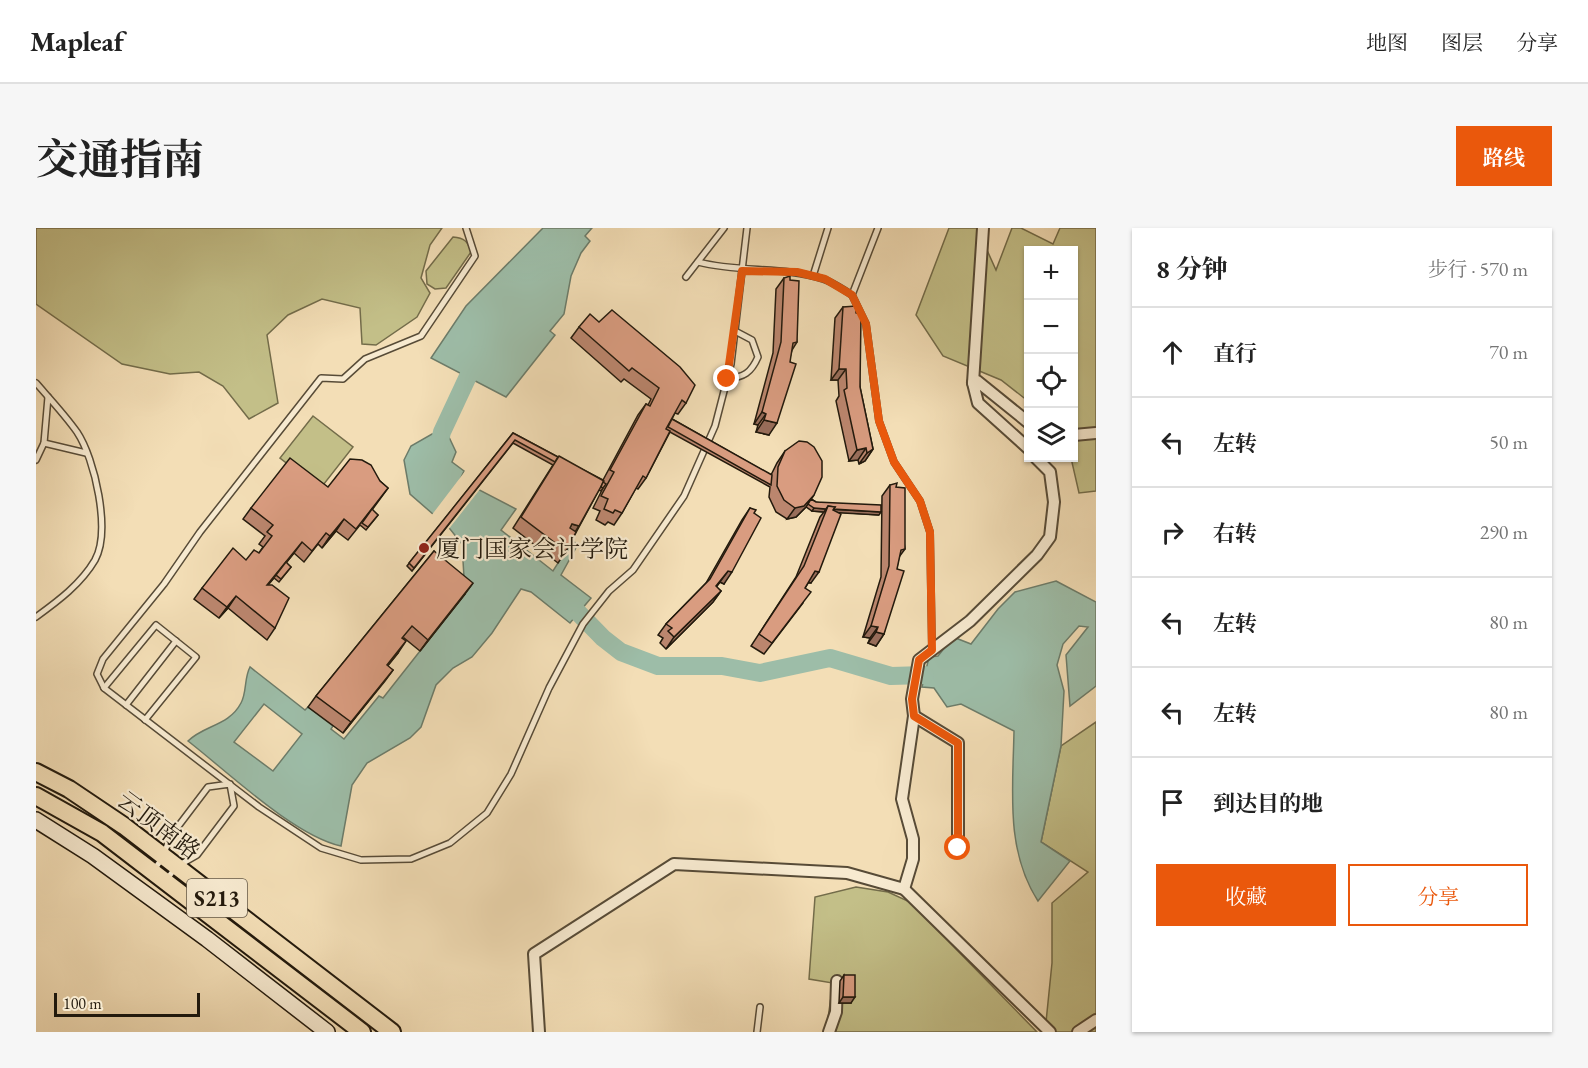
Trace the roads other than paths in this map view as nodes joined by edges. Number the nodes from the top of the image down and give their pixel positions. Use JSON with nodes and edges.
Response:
{"nodes":[{"id":1,"x":466,"y":228,"type":"edge"},
{"id":2,"x":724,"y":228,"type":"edge"},
{"id":3,"x":747,"y":228,"type":"edge"},
{"id":4,"x":828,"y":228,"type":"edge"},
{"id":5,"x":878,"y":228,"type":"edge"},
{"id":6,"x":983,"y":228,"type":"edge"},
{"id":7,"x":698,"y":262,"type":"junction"},
{"id":8,"x":742,"y":271,"type":"junction"},
{"id":9,"x":813,"y":276,"type":"junction"},
{"id":10,"x":686,"y":277,"type":"dead end"},
{"id":11,"x":852,"y":295,"type":"junction"},
{"id":12,"x":735,"y":330,"type":"junction"},
{"id":13,"x":727,"y":379,"type":"junction"},
{"id":14,"x":36,"y":383,"type":"edge"},
{"id":15,"x":973,"y":383,"type":"junction"},
{"id":16,"x":48,"y":397,"type":"junction"},
{"id":17,"x":1024,"y":419,"type":"edge"},
{"id":18,"x":1096,"y":433,"type":"edge"},
{"id":19,"x":1078,"y":435,"type":"edge"},
{"id":20,"x":44,"y":443,"type":"junction"},
{"id":21,"x":1024,"y":445,"type":"edge"},
{"id":22,"x":86,"y":453,"type":"junction"},
{"id":23,"x":36,"y":460,"type":"edge"},
{"id":24,"x":1040,"y":462,"type":"edge"},
{"id":25,"x":36,"y":616,"type":"edge"},
{"id":26,"x":176,"y":641,"type":"junction"},
{"id":27,"x":932,"y":650,"type":"junction"},
{"id":28,"x":104,"y":688,"type":"junction"},
{"id":29,"x":126,"y":705,"type":"junction"},
{"id":30,"x":914,"y":716,"type":"junction"},
{"id":31,"x":145,"y":720,"type":"junction"},
{"id":32,"x":36,"y":772,"type":"edge"},
{"id":33,"x":230,"y":784,"type":"junction"},
{"id":34,"x":36,"y":796,"type":"edge"},
{"id":35,"x":36,"y":820,"type":"edge"},
{"id":36,"x":958,"y":848,"type":"dead end"},
{"id":37,"x":165,"y":869,"type":"junction"},
{"id":38,"x":904,"y":889,"type":"junction"},
{"id":39,"x":837,"y":981,"type":"dead end"},
{"id":40,"x":760,"y":1007,"type":"dead end"},
{"id":41,"x":1096,"y":1020,"type":"edge"},
{"id":42,"x":386,"y":1030,"type":"edge"},
{"id":43,"x":327,"y":1032,"type":"edge"},
{"id":44,"x":362,"y":1032,"type":"edge"},
{"id":45,"x":539,"y":1032,"type":"edge"},
{"id":46,"x":757,"y":1032,"type":"edge"},
{"id":47,"x":829,"y":1032,"type":"edge"},
{"id":48,"x":1050,"y":1032,"type":"edge"},
{"id":49,"x":1078,"y":1032,"type":"edge"}],
"edges":[{"from":1,"to":28,"type":"lane"},
{"from":2,"to":7,"type":"lane"},
{"from":3,"to":8,"type":"lane"},
{"from":4,"to":9,"type":"lane"},
{"from":5,"to":11,"type":"lane"},
{"from":6,"to":15,"type":"street"},
{"from":7,"to":8,"type":"lane"},
{"from":7,"to":10,"type":"lane"},
{"from":8,"to":9,"type":"lane"},
{"from":8,"to":12,"type":"lane"},
{"from":9,"to":11,"type":"lane"},
{"from":11,"to":27,"type":"lane"},
{"from":12,"to":13,"type":"lane"},
{"from":12,"to":13,"type":"lane"},
{"from":13,"to":33,"type":"lane"},
{"from":14,"to":16,"type":"lane"},
{"from":15,"to":17,"type":"street"},
{"from":15,"to":21,"type":"street"},
{"from":16,"to":20,"type":"lane"},
{"from":16,"to":22,"type":"lane"},
{"from":18,"to":19,"type":"street"},
{"from":20,"to":22,"type":"lane"},
{"from":20,"to":23,"type":"lane"},
{"from":22,"to":25,"type":"lane"},
{"from":24,"to":27,"type":"street"},
{"from":26,"to":28,"type":"lane"},
{"from":26,"to":29,"type":"lane"},
{"from":26,"to":31,"type":"lane"},
{"from":27,"to":30,"type":"street"},
{"from":28,"to":29,"type":"lane"},
{"from":29,"to":31,"type":"lane"},
{"from":30,"to":36,"type":"street"},
{"from":30,"to":38,"type":"street"},
{"from":31,"to":33,"type":"lane"},
{"from":32,"to":37,"type":"main road","name":"云顶南路","number":"S213"},
{"from":33,"to":37,"type":"lane"},
{"from":33,"to":37,"type":"lane"},
{"from":34,"to":37,"type":"main road","name":"云顶南路","number":"S213"},
{"from":35,"to":43,"type":"street"},
{"from":37,"to":42,"type":"main road","name":"云顶南路","number":"S213"},
{"from":37,"to":44,"type":"main road","name":"云顶南路","number":"S213"},
{"from":38,"to":45,"type":"street"},
{"from":38,"to":48,"type":"street"},
{"from":39,"to":47,"type":"street"},
{"from":40,"to":46,"type":"lane"},
{"from":41,"to":49,"type":"street"}]}
